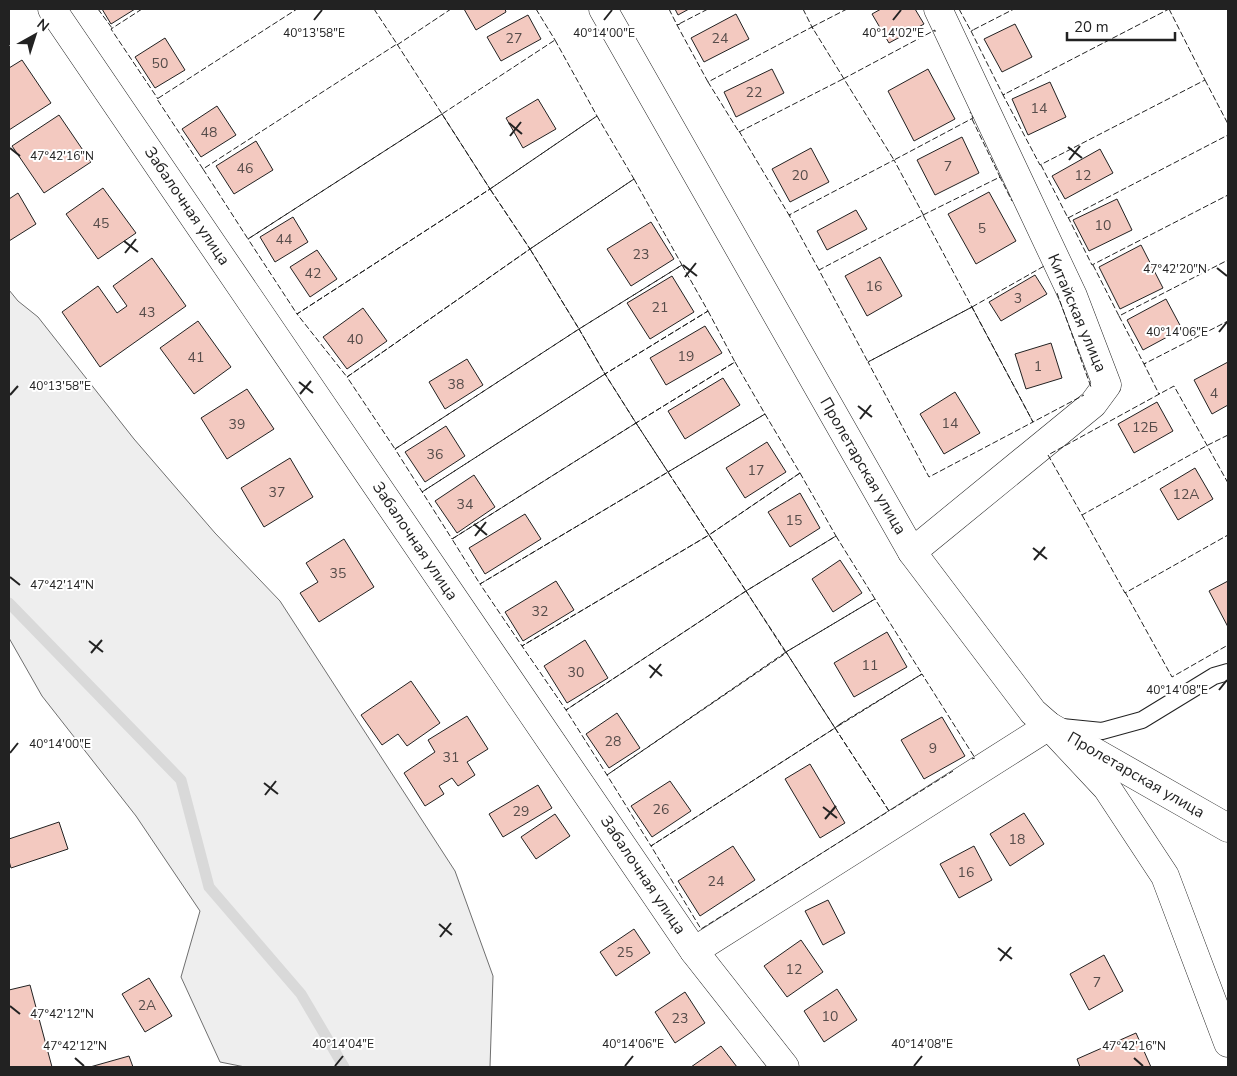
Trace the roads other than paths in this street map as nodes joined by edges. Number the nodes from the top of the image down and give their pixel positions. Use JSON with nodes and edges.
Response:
{"nodes":[{"id":1,"x":52,"y":9,"type":"edge"},
{"id":2,"x":603,"y":9,"type":"edge"},
{"id":3,"x":938,"y":9,"type":"edge"},
{"id":4,"x":912,"y":552,"type":"junction"},
{"id":5,"x":1228,"y":672,"type":"edge"},
{"id":6,"x":1050,"y":726,"type":"junction"},
{"id":7,"x":1228,"y":828,"type":"edge"},
{"id":8,"x":694,"y":950,"type":"junction"},
{"id":9,"x":1228,"y":1043,"type":"edge"},
{"id":10,"x":785,"y":1067,"type":"edge"}],
"edges":[{"from":1,"to":8,"type":"street","name":"Забалочная улица"},
{"from":2,"to":4,"type":"street","name":"Пролетарская улица"},
{"from":3,"to":4,"type":"street","name":"Китайская улица"},
{"from":4,"to":6,"type":"street","name":"Пролетарская улица"},
{"from":5,"to":6,"type":"lane"},
{"from":6,"to":7,"type":"street","name":"Пролетарская улица"},
{"from":6,"to":8,"type":"street"},
{"from":6,"to":9,"type":"street"},
{"from":8,"to":10,"type":"street","name":"Забалочная улица"}]}
